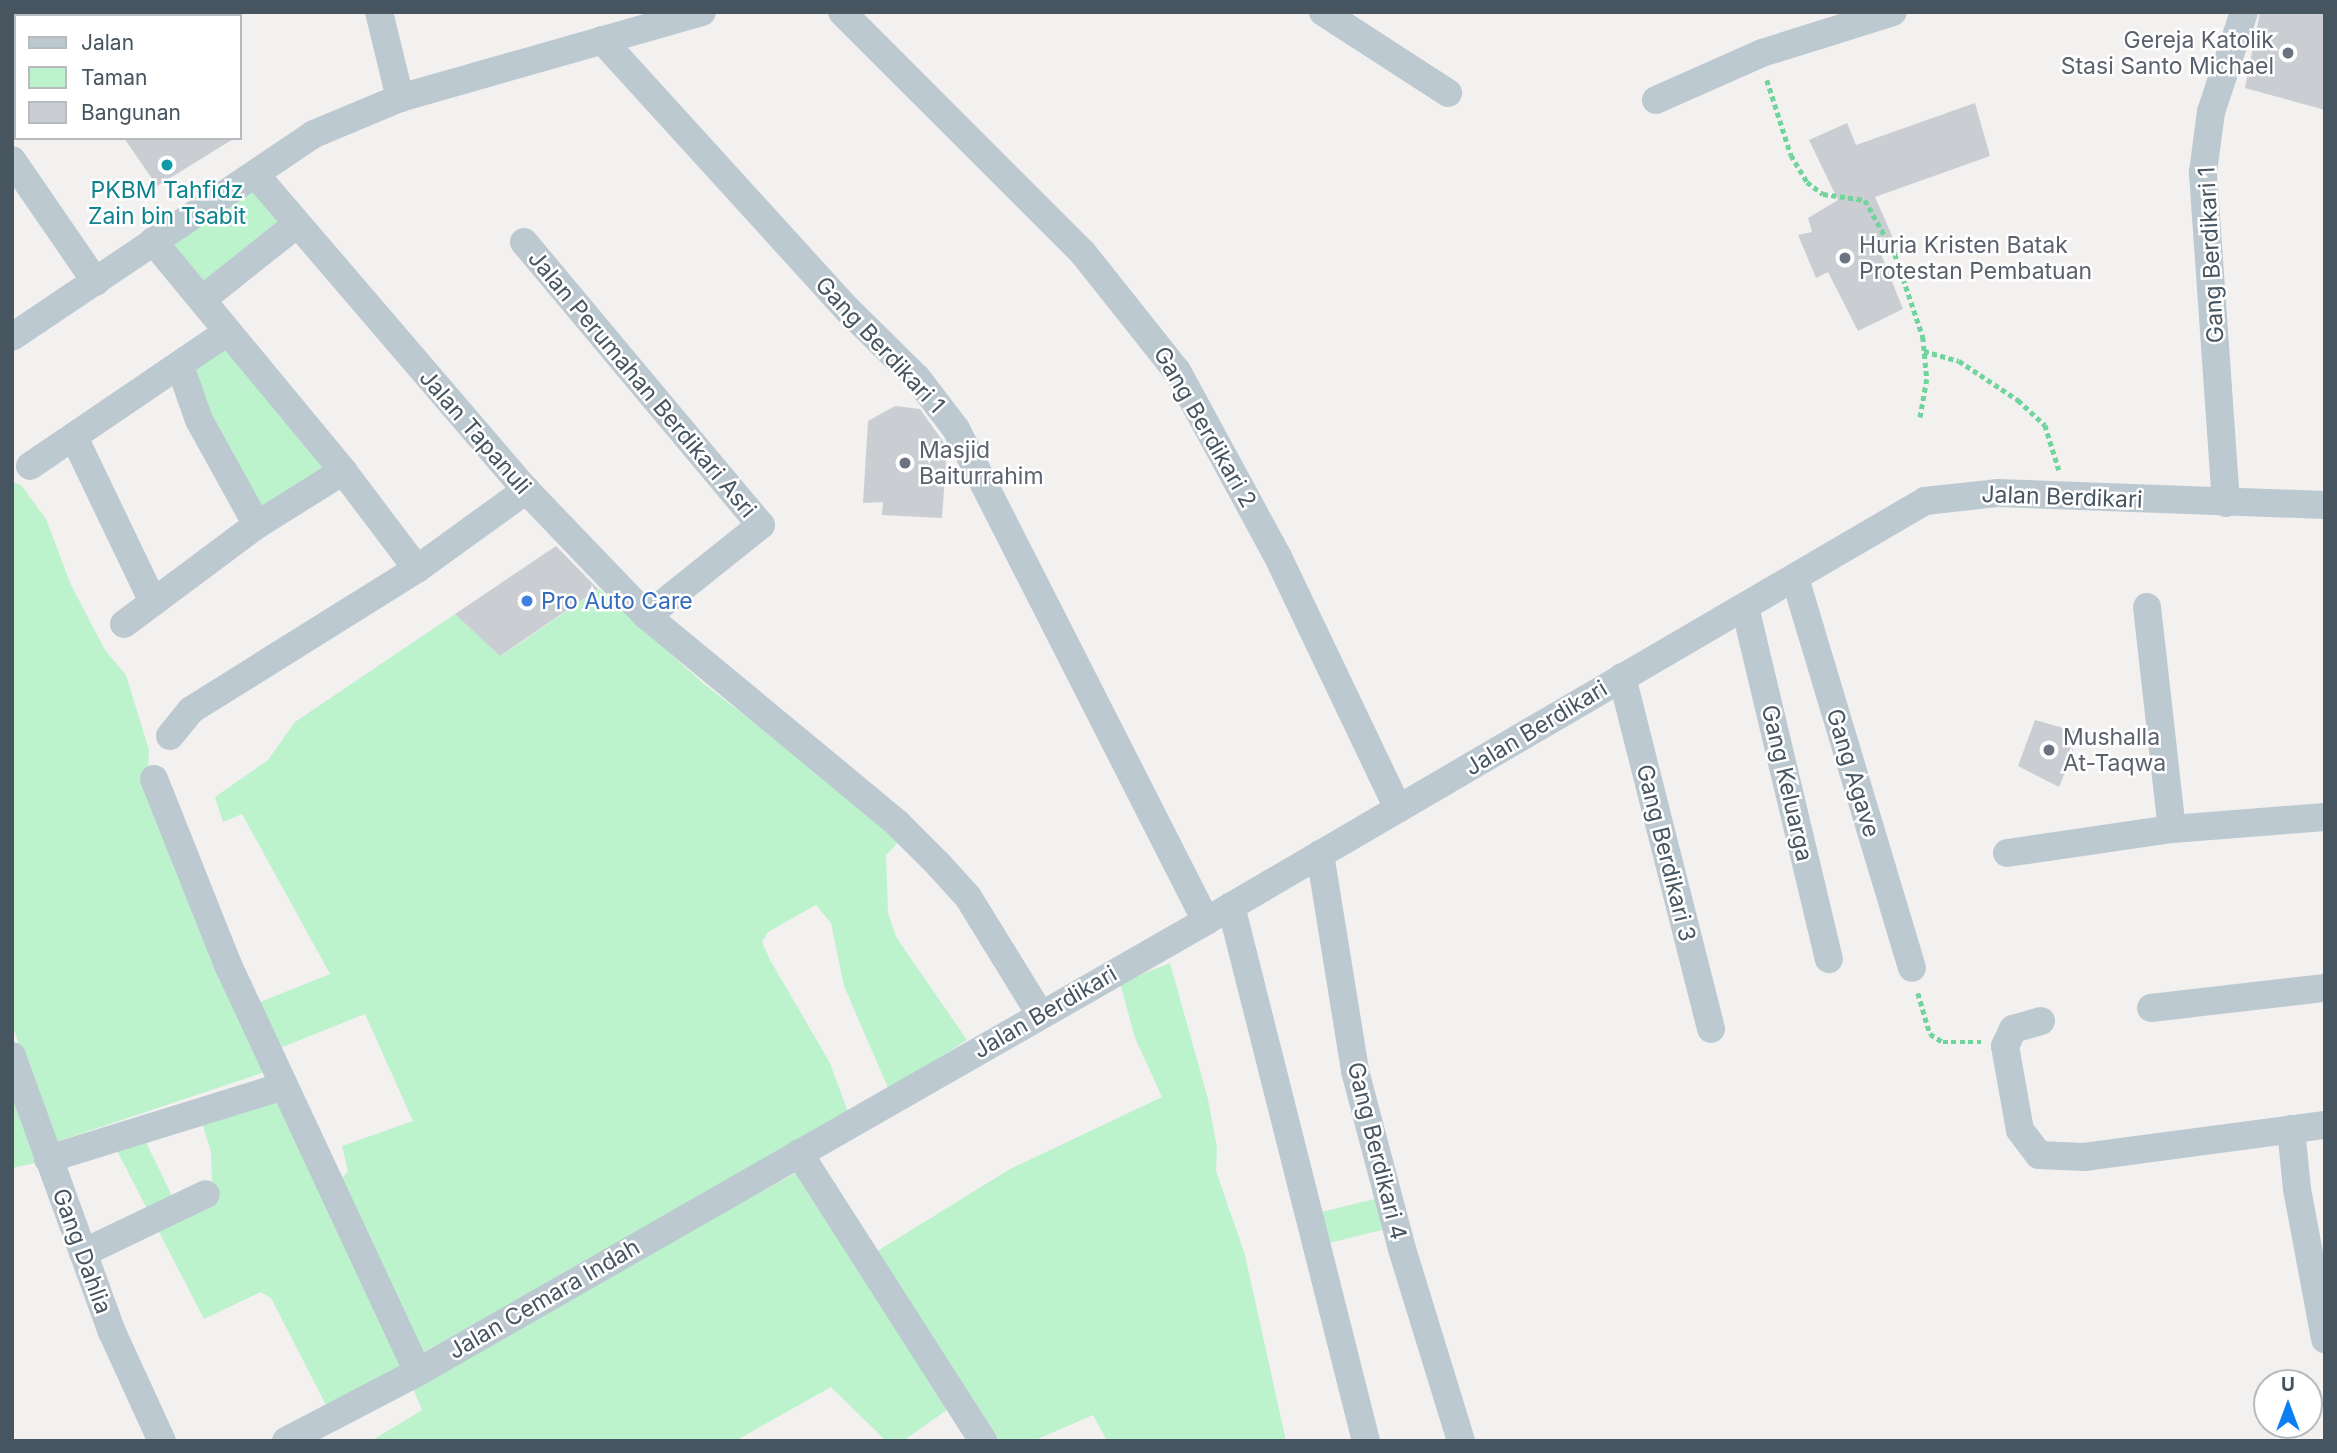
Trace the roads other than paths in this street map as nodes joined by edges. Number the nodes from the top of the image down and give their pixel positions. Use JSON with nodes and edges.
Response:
{"nodes":[{"id":1,"x":379,"y":12,"type":"edge"},
{"id":2,"x":702,"y":12,"type":"edge"},
{"id":3,"x":842,"y":12,"type":"edge"},
{"id":4,"x":1323,"y":12,"type":"edge"},
{"id":5,"x":1893,"y":12,"type":"edge"},
{"id":6,"x":2244,"y":12,"type":"edge"},
{"id":7,"x":602,"y":40,"type":"junction"},
{"id":8,"x":1448,"y":93,"type":"dead end"},
{"id":9,"x":400,"y":97,"type":"junction"},
{"id":10,"x":1656,"y":100,"type":"dead end"},
{"id":11,"x":12,"y":160,"type":"edge"},
{"id":12,"x":255,"y":174,"type":"junction"},
{"id":13,"x":297,"y":224,"type":"junction"},
{"id":14,"x":153,"y":241,"type":"junction"},
{"id":15,"x":524,"y":242,"type":"dead end"},
{"id":16,"x":96,"y":282,"type":"junction"},
{"id":17,"x":204,"y":298,"type":"junction"},
{"id":18,"x":227,"y":331,"type":"junction"},
{"id":19,"x":12,"y":337,"type":"edge"},
{"id":20,"x":180,"y":366,"type":"junction"},
{"id":21,"x":74,"y":437,"type":"junction"},
{"id":22,"x":30,"y":466,"type":"dead end"},
{"id":23,"x":343,"y":471,"type":"junction"},
{"id":24,"x":526,"y":490,"type":"junction"},
{"id":25,"x":2226,"y":503,"type":"junction"},
{"id":26,"x":2325,"y":505,"type":"edge"},
{"id":27,"x":257,"y":525,"type":"junction"},
{"id":28,"x":417,"y":569,"type":"junction"},
{"id":29,"x":1795,"y":578,"type":"junction"},
{"id":30,"x":153,"y":602,"type":"junction"},
{"id":31,"x":1745,"y":607,"type":"junction"},
{"id":32,"x":2147,"y":607,"type":"dead end"},
{"id":33,"x":647,"y":616,"type":"junction"},
{"id":34,"x":124,"y":624,"type":"dead end"},
{"id":35,"x":1622,"y":677,"type":"junction"},
{"id":36,"x":170,"y":736,"type":"dead end"},
{"id":37,"x":154,"y":779,"type":"dead end"},
{"id":38,"x":1398,"y":809,"type":"junction"},
{"id":39,"x":2325,"y":817,"type":"edge"},
{"id":40,"x":2172,"y":829,"type":"junction"},
{"id":41,"x":2007,"y":853,"type":"dead end"},
{"id":42,"x":1320,"y":855,"type":"junction"},
{"id":43,"x":1231,"y":906,"type":"junction"},
{"id":44,"x":1206,"y":921,"type":"junction"},
{"id":45,"x":1829,"y":960,"type":"dead end"},
{"id":46,"x":1912,"y":968,"type":"road end"},
{"id":47,"x":2325,"y":988,"type":"edge"},
{"id":48,"x":2151,"y":1008,"type":"dead end"},
{"id":49,"x":1040,"y":1014,"type":"junction"},
{"id":50,"x":2040,"y":1021,"type":"dead end"},
{"id":51,"x":1711,"y":1029,"type":"dead end"},
{"id":52,"x":12,"y":1056,"type":"edge"},
{"id":53,"x":284,"y":1086,"type":"junction"},
{"id":54,"x":2325,"y":1125,"type":"edge"},
{"id":55,"x":2291,"y":1129,"type":"junction"},
{"id":56,"x":799,"y":1153,"type":"junction"},
{"id":57,"x":48,"y":1159,"type":"junction"},
{"id":58,"x":206,"y":1194,"type":"dead end"},
{"id":59,"x":83,"y":1252,"type":"junction"},
{"id":60,"x":2325,"y":1339,"type":"edge"},
{"id":61,"x":418,"y":1371,"type":"junction"},
{"id":62,"x":162,"y":1441,"type":"edge"},
{"id":63,"x":286,"y":1441,"type":"edge"},
{"id":64,"x":983,"y":1441,"type":"edge"},
{"id":65,"x":1366,"y":1441,"type":"edge"},
{"id":66,"x":1461,"y":1441,"type":"edge"}],
"edges":[{"from":1,"to":9,"type":"street"},
{"from":2,"to":7,"type":"street"},
{"from":3,"to":38,"type":"street","name":"Gang Berdikari 2"},
{"from":4,"to":8,"type":"street"},
{"from":5,"to":10,"type":"street"},
{"from":6,"to":25,"type":"street","name":"Gang Berdikari 1"},
{"from":7,"to":9,"type":"street"},
{"from":7,"to":44,"type":"street","name":"Gang Berdikari 1"},
{"from":9,"to":12,"type":"street"},
{"from":11,"to":16,"type":"street"},
{"from":12,"to":13,"type":"street","name":"Jalan Tapanuli"},
{"from":12,"to":14,"type":"street"},
{"from":13,"to":17,"type":"street"},
{"from":13,"to":24,"type":"street","name":"Jalan Tapanuli"},
{"from":14,"to":16,"type":"street"},
{"from":14,"to":17,"type":"street"},
{"from":15,"to":33,"type":"street","name":"Jalan Perumahan Berdikari Asri"},
{"from":16,"to":19,"type":"street"},
{"from":17,"to":18,"type":"street"},
{"from":18,"to":20,"type":"street"},
{"from":18,"to":23,"type":"street"},
{"from":20,"to":21,"type":"street"},
{"from":20,"to":27,"type":"street"},
{"from":21,"to":22,"type":"street"},
{"from":21,"to":30,"type":"street"},
{"from":23,"to":27,"type":"street"},
{"from":23,"to":28,"type":"street"},
{"from":24,"to":28,"type":"street"},
{"from":24,"to":33,"type":"street","name":"Jalan Tapanuli"},
{"from":25,"to":26,"type":"street","name":"Jalan Berdikari"},
{"from":25,"to":29,"type":"street","name":"Jalan Berdikari"},
{"from":27,"to":30,"type":"street"},
{"from":28,"to":36,"type":"street"},
{"from":29,"to":31,"type":"street","name":"Jalan Berdikari"},
{"from":29,"to":46,"type":"street","name":"Gang Agave"},
{"from":30,"to":34,"type":"street"},
{"from":31,"to":35,"type":"street","name":"Jalan Berdikari"},
{"from":31,"to":45,"type":"street","name":"Gang Keluarga"},
{"from":32,"to":40,"type":"street"},
{"from":33,"to":49,"type":"street","name":"Jalan Tapanuli"},
{"from":35,"to":38,"type":"street","name":"Jalan Berdikari"},
{"from":35,"to":51,"type":"street","name":"Gang Berdikari 3"},
{"from":37,"to":53,"type":"street"},
{"from":38,"to":42,"type":"street","name":"Jalan Berdikari"},
{"from":39,"to":40,"type":"street"},
{"from":40,"to":41,"type":"street"},
{"from":42,"to":43,"type":"street","name":"Jalan Berdikari"},
{"from":42,"to":66,"type":"street","name":"Gang Berdikari 4"},
{"from":43,"to":44,"type":"street","name":"Jalan Berdikari"},
{"from":43,"to":65,"type":"street"},
{"from":44,"to":49,"type":"street","name":"Jalan Berdikari"},
{"from":47,"to":48,"type":"street"},
{"from":49,"to":56,"type":"street","name":"Jalan Berdikari"},
{"from":50,"to":55,"type":"street"},
{"from":52,"to":57,"type":"street","name":"Gang Dahlia"},
{"from":53,"to":57,"type":"street"},
{"from":53,"to":61,"type":"street"},
{"from":54,"to":55,"type":"street"},
{"from":55,"to":60,"type":"street"},
{"from":56,"to":61,"type":"street","name":"Jalan Cemara Indah"},
{"from":56,"to":64,"type":"street"},
{"from":57,"to":59,"type":"street","name":"Gang Dahlia"},
{"from":58,"to":59,"type":"street"},
{"from":59,"to":62,"type":"street","name":"Gang Dahlia"},
{"from":61,"to":63,"type":"street","name":"Jalan Cemara Indah"}]}
